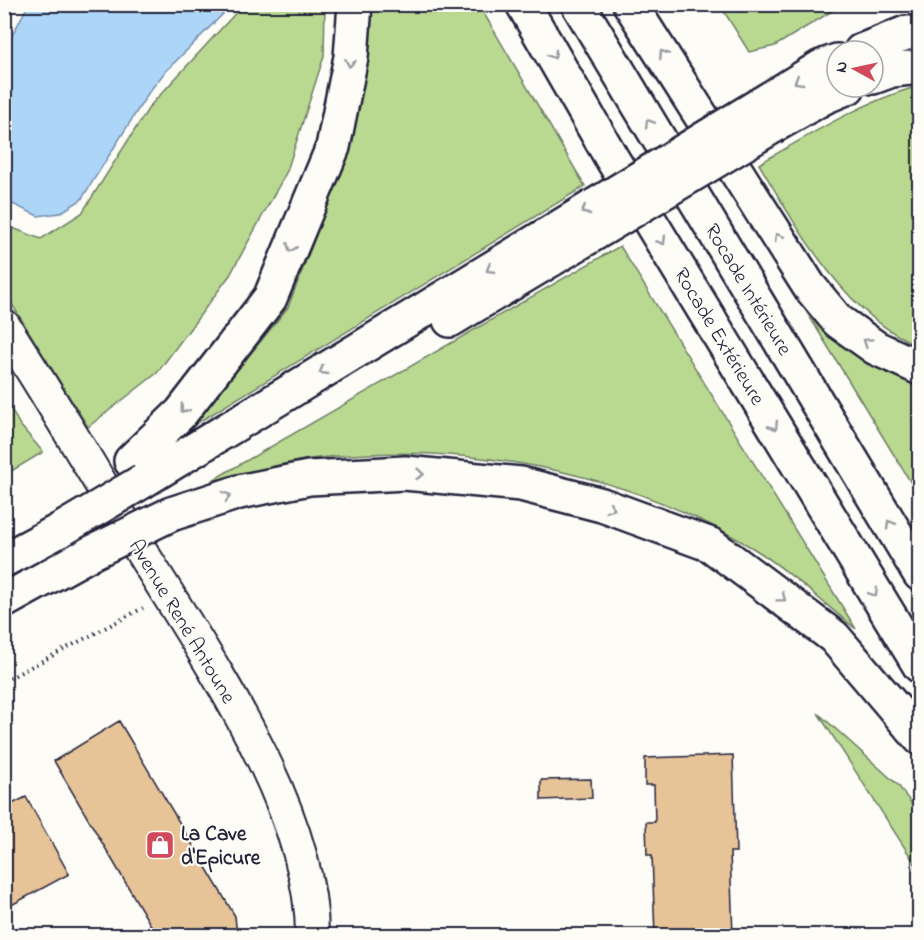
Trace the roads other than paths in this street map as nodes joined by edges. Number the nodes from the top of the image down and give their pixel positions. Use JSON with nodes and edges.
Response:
{"nodes":[{"id":1,"x":355,"y":4,"type":"edge"},
{"id":2,"x":523,"y":4,"type":"edge"},
{"id":3,"x":578,"y":4,"type":"edge"},
{"id":4,"x":630,"y":4,"type":"edge"},
{"id":5,"x":920,"y":33,"type":"edge"},
{"id":6,"x":885,"y":41,"type":"edge"},
{"id":7,"x":825,"y":66,"type":"edge"},
{"id":8,"x":920,"y":67,"type":"edge"},
{"id":9,"x":885,"y":73,"type":"edge"},
{"id":10,"x":825,"y":97,"type":"edge"},
{"id":11,"x":768,"y":115,"type":"junction"},
{"id":12,"x":4,"y":326,"type":"edge"},
{"id":13,"x":920,"y":368,"type":"edge"},
{"id":14,"x":150,"y":488,"type":"junction"},
{"id":15,"x":72,"y":534,"type":"junction"},
{"id":16,"x":4,"y":547,"type":"edge"},
{"id":17,"x":4,"y":560,"type":"edge"},
{"id":18,"x":920,"y":574,"type":"edge"},
{"id":19,"x":4,"y":591,"type":"edge"},
{"id":20,"x":4,"y":601,"type":"edge"},
{"id":21,"x":920,"y":666,"type":"edge"},
{"id":22,"x":920,"y":738,"type":"edge"},
{"id":23,"x":312,"y":936,"type":"edge"}],
"edges":[{"from":1,"to":14,"type":"highway","one_way":true},
{"from":2,"to":21,"type":"highway","name":"Rocade Extérieure","one_way":true},
{"from":18,"to":3,"type":"highway","name":"Rocade Intérieure","one_way":true},
{"from":13,"to":4,"type":"highway","one_way":true},
{"from":5,"to":6,"type":"highway"},
{"from":7,"to":11,"type":"highway","one_way":true},
{"from":8,"to":9,"type":"highway"},
{"from":10,"to":11,"type":"highway"},
{"from":11,"to":14,"type":"highway","bridge":true},
{"from":12,"to":23,"type":"street","name":"Avenue René Antoune"},
{"from":14,"to":15,"type":"highway"},
{"from":14,"to":15,"type":"highway","bridge":true},
{"from":14,"to":22,"type":"highway","one_way":true},
{"from":15,"to":16,"type":"highway"},
{"from":15,"to":17,"type":"highway"},
{"from":15,"to":19,"type":"highway"},
{"from":15,"to":20,"type":"highway"}]}
